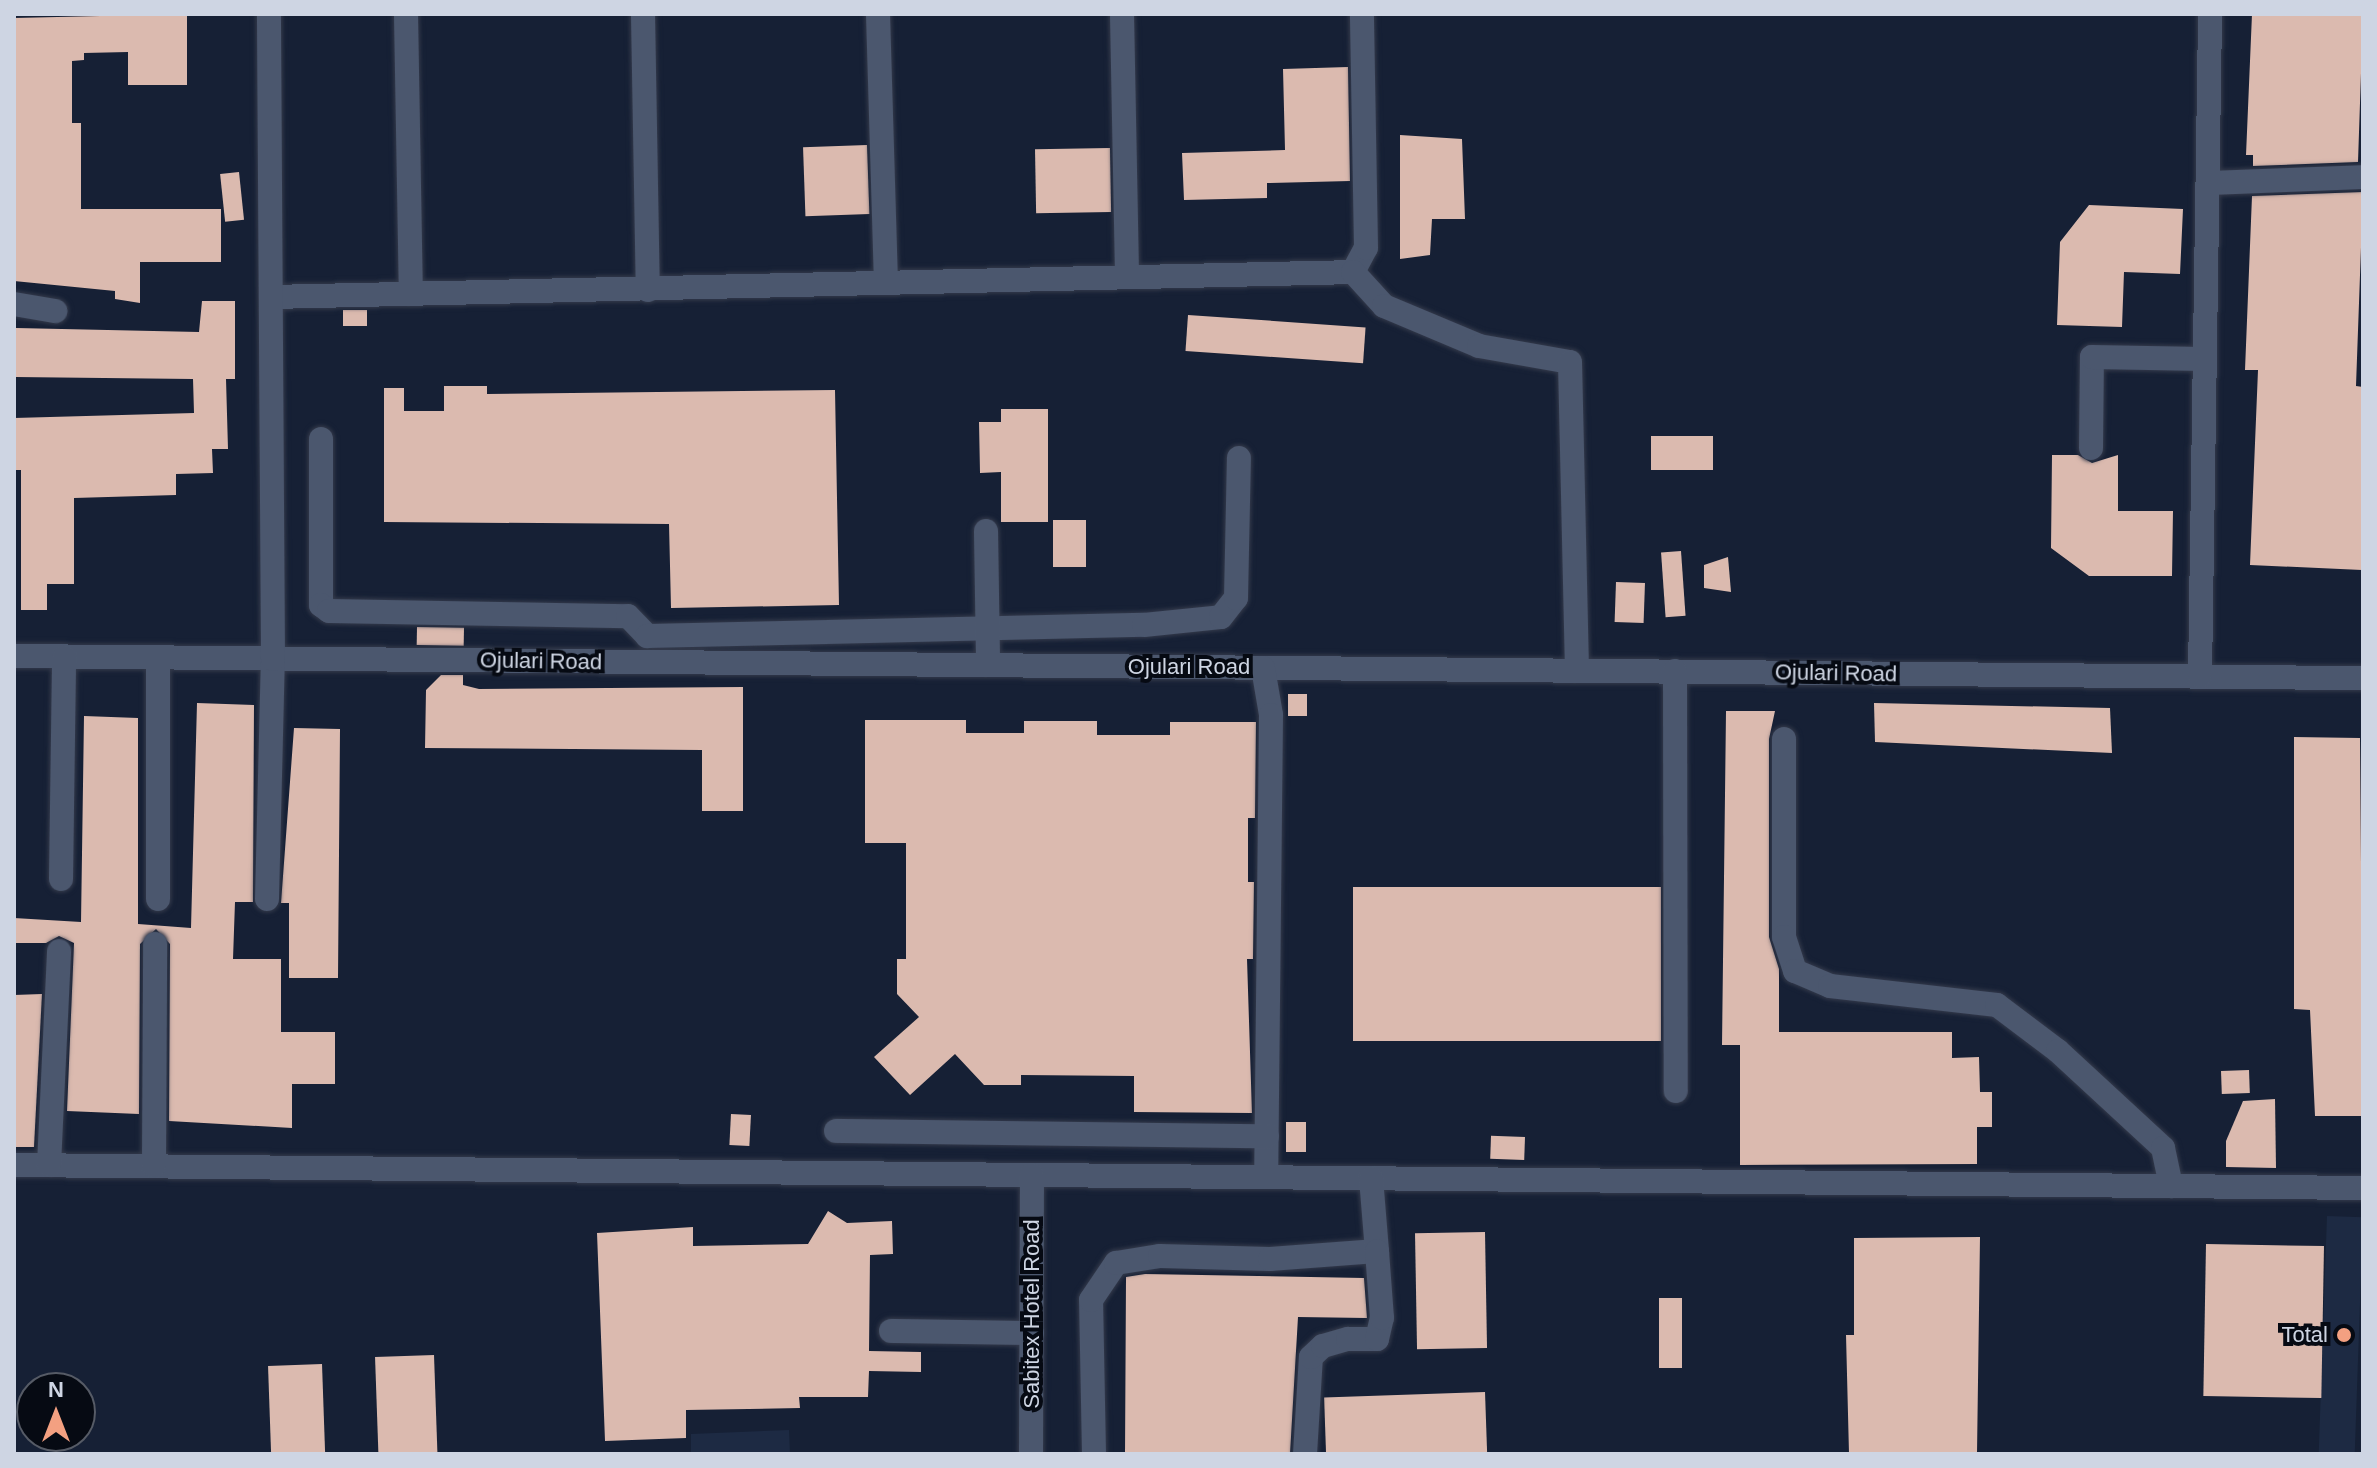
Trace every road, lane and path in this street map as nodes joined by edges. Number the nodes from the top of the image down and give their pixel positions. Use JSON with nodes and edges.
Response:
{"nodes":[{"id":1,"x":269,"y":14,"type":"edge"},
{"id":2,"x":406,"y":14,"type":"edge"},
{"id":3,"x":643,"y":14,"type":"edge"},
{"id":4,"x":878,"y":14,"type":"edge"},
{"id":5,"x":1122,"y":14,"type":"edge"},
{"id":6,"x":1362,"y":14,"type":"edge"},
{"id":7,"x":2210,"y":14,"type":"edge"},
{"id":8,"x":2363,"y":177,"type":"edge"},
{"id":9,"x":2209,"y":183,"type":"junction"},
{"id":10,"x":1353,"y":272,"type":"junction"},
{"id":11,"x":1127,"y":275,"type":"junction"},
{"id":12,"x":886,"y":283,"type":"junction"},
{"id":13,"x":648,"y":290,"type":"junction"},
{"id":14,"x":411,"y":294,"type":"junction"},
{"id":15,"x":271,"y":297,"type":"junction"},
{"id":16,"x":14,"y":304,"type":"edge"},
{"id":17,"x":55,"y":311,"type":"dead end"},
{"id":18,"x":2204,"y":359,"type":"junction"},
{"id":19,"x":321,"y":439,"type":"dead end"},
{"id":20,"x":2091,"y":448,"type":"dead end"},
{"id":21,"x":1239,"y":458,"type":"dead end"},
{"id":22,"x":986,"y":531,"type":"dead end"},
{"id":23,"x":988,"y":628,"type":"junction"},
{"id":24,"x":14,"y":656,"type":"edge"},
{"id":25,"x":64,"y":657,"type":"junction"},
{"id":26,"x":158,"y":658,"type":"junction"},
{"id":27,"x":273,"y":659,"type":"junction"},
{"id":28,"x":988,"y":665,"type":"junction"},
{"id":29,"x":1263,"y":668,"type":"junction"},
{"id":30,"x":1577,"y":671,"type":"junction"},
{"id":31,"x":1675,"y":671,"type":"junction"},
{"id":32,"x":2200,"y":676,"type":"junction"},
{"id":33,"x":2363,"y":678,"type":"edge"},
{"id":34,"x":1784,"y":739,"type":"dead end"},
{"id":35,"x":61,"y":879,"type":"dead end"},
{"id":36,"x":158,"y":899,"type":"dead end"},
{"id":37,"x":267,"y":899,"type":"dead end"},
{"id":38,"x":155,"y":944,"type":"dead end"},
{"id":39,"x":59,"y":951,"type":"dead end"},
{"id":40,"x":1676,"y":1091,"type":"dead end"},
{"id":41,"x":836,"y":1131,"type":"dead end"},
{"id":42,"x":1267,"y":1136,"type":"junction"},
{"id":43,"x":14,"y":1165,"type":"edge"},
{"id":44,"x":49,"y":1165,"type":"junction"},
{"id":45,"x":154,"y":1166,"type":"junction"},
{"id":46,"x":1032,"y":1175,"type":"junction"},
{"id":47,"x":1266,"y":1177,"type":"junction"},
{"id":48,"x":1371,"y":1178,"type":"junction"},
{"id":49,"x":2171,"y":1186,"type":"junction"},
{"id":50,"x":2363,"y":1188,"type":"edge"},
{"id":51,"x":1377,"y":1251,"type":"junction"},
{"id":52,"x":891,"y":1331,"type":"dead end"},
{"id":53,"x":1032,"y":1333,"type":"junction"},
{"id":54,"x":1031,"y":1454,"type":"edge"},
{"id":55,"x":1094,"y":1454,"type":"edge"},
{"id":56,"x":1305,"y":1454,"type":"edge"}],
"edges":[{"from":1,"to":15,"type":"street"},
{"from":2,"to":14,"type":"street"},
{"from":3,"to":13,"type":"street"},
{"from":4,"to":12,"type":"street"},
{"from":5,"to":11,"type":"street"},
{"from":6,"to":10,"type":"street"},
{"from":7,"to":9,"type":"street"},
{"from":8,"to":9,"type":"street"},
{"from":9,"to":18,"type":"street"},
{"from":10,"to":11,"type":"street"},
{"from":10,"to":30,"type":"street"},
{"from":11,"to":12,"type":"street"},
{"from":12,"to":13,"type":"street"},
{"from":13,"to":14,"type":"street"},
{"from":14,"to":15,"type":"street"},
{"from":15,"to":27,"type":"street"},
{"from":16,"to":17,"type":"street"},
{"from":18,"to":20,"type":"street"},
{"from":18,"to":32,"type":"street"},
{"from":19,"to":23,"type":"street"},
{"from":21,"to":23,"type":"street"},
{"from":22,"to":23,"type":"street"},
{"from":23,"to":28,"type":"street"},
{"from":24,"to":25,"type":"street","name":"Ojulari Road"},
{"from":25,"to":26,"type":"street","name":"Ojulari Road"},
{"from":25,"to":35,"type":"street"},
{"from":26,"to":27,"type":"street","name":"Ojulari Road"},
{"from":26,"to":36,"type":"street"},
{"from":27,"to":28,"type":"street","name":"Ojulari Road"},
{"from":27,"to":37,"type":"street"},
{"from":28,"to":29,"type":"street","name":"Ojulari Road"},
{"from":29,"to":30,"type":"street","name":"Ojulari Road"},
{"from":29,"to":42,"type":"street"},
{"from":30,"to":31,"type":"street","name":"Ojulari Road"},
{"from":31,"to":32,"type":"street","name":"Ojulari Road"},
{"from":31,"to":40,"type":"street"},
{"from":32,"to":33,"type":"street","name":"Ojulari Road"},
{"from":34,"to":49,"type":"street"},
{"from":38,"to":45,"type":"street"},
{"from":39,"to":44,"type":"street"},
{"from":41,"to":42,"type":"street"},
{"from":42,"to":47,"type":"street"},
{"from":43,"to":44,"type":"street"},
{"from":44,"to":45,"type":"street"},
{"from":45,"to":46,"type":"street"},
{"from":46,"to":47,"type":"street"},
{"from":46,"to":53,"type":"street","name":"Sabitex Hotel Road"},
{"from":47,"to":48,"type":"street"},
{"from":48,"to":49,"type":"street"},
{"from":48,"to":51,"type":"street"},
{"from":49,"to":50,"type":"street"},
{"from":51,"to":55,"type":"street"},
{"from":51,"to":56,"type":"street"},
{"from":52,"to":53,"type":"street"},
{"from":53,"to":54,"type":"street","name":"Sabitex Hotel Road"}]}
